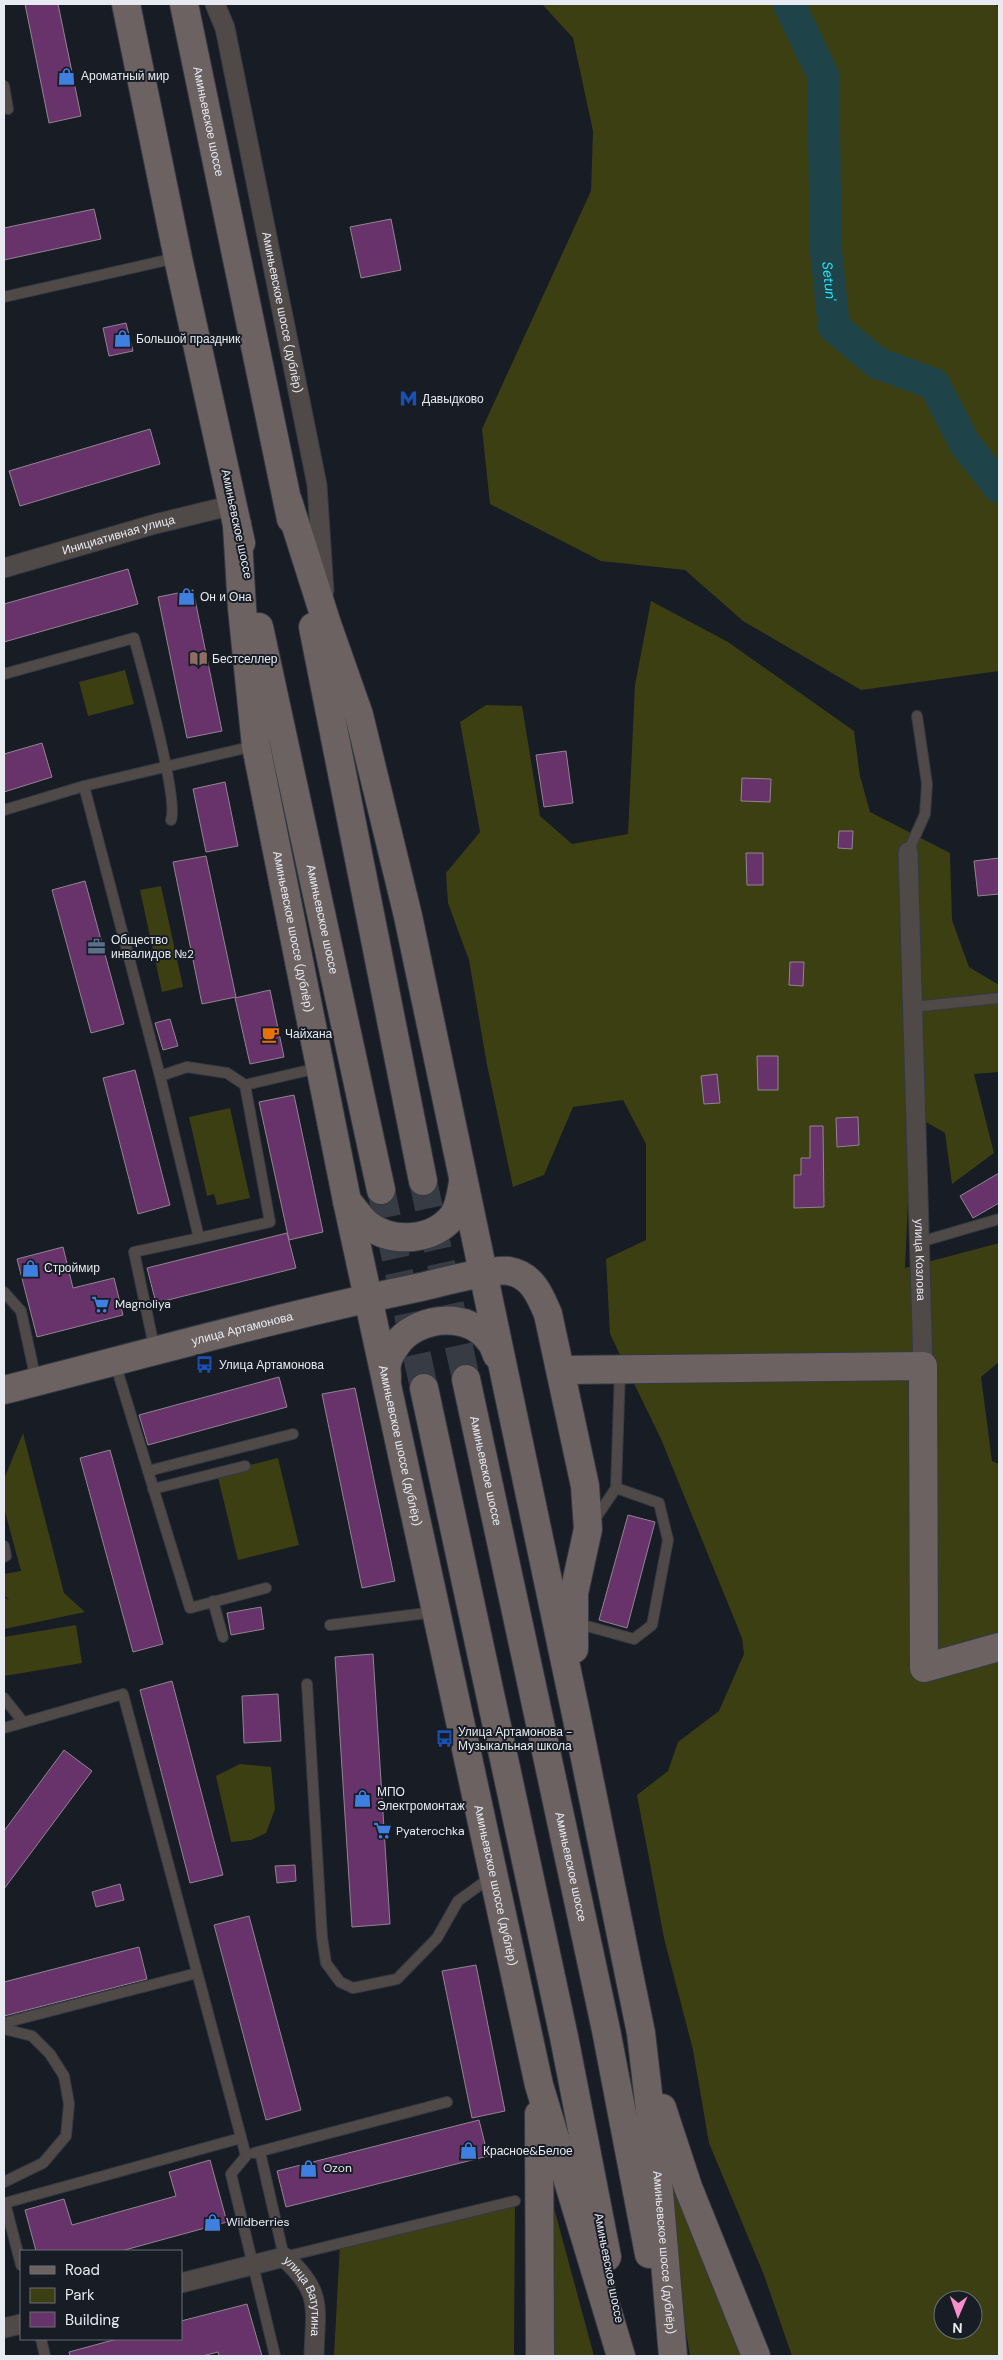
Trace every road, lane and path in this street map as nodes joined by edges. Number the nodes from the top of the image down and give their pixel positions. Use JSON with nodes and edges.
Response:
{"nodes":[{"id":1,"x":126,"y":4,"type":"edge"},
{"id":2,"x":184,"y":4,"type":"edge"},
{"id":3,"x":215,"y":4,"type":"edge"},
{"id":4,"x":4,"y":86,"type":"edge"},
{"id":5,"x":8,"y":109,"type":"dead end"},
{"id":6,"x":178,"y":258,"type":"junction"},
{"id":7,"x":4,"y":297,"type":"edge"},
{"id":8,"x":288,"y":501,"type":"junction"},
{"id":9,"x":235,"y":515,"type":"junction"},
{"id":10,"x":4,"y":568,"type":"edge"},
{"id":11,"x":327,"y":624,"type":"junction"},
{"id":12,"x":4,"y":674,"type":"edge"},
{"id":13,"x":918,"y":716,"type":"dead end"},
{"id":14,"x":256,"y":746,"type":"junction"},
{"id":15,"x":165,"y":767,"type":"junction"},
{"id":16,"x":84,"y":786,"type":"junction"},
{"id":17,"x":4,"y":810,"type":"edge"},
{"id":18,"x":171,"y":820,"type":"dead end"},
{"id":19,"x":908,"y":852,"type":"joint"},
{"id":20,"x":999,"y":998,"type":"edge"},
{"id":21,"x":913,"y":1007,"type":"junction"},
{"id":22,"x":321,"y":1068,"type":"junction"},
{"id":23,"x":160,"y":1076,"type":"junction"},
{"id":24,"x":245,"y":1085,"type":"junction"},
{"id":25,"x":463,"y":1180,"type":"junction"},
{"id":26,"x":423,"y":1181,"type":"tunnel mouth"},
{"id":27,"x":381,"y":1190,"type":"tunnel mouth"},
{"id":28,"x":347,"y":1201,"type":"junction"},
{"id":29,"x":999,"y":1219,"type":"edge"},
{"id":30,"x":199,"y":1238,"type":"junction"},
{"id":31,"x":920,"y":1242,"type":"junction"},
{"id":32,"x":483,"y":1274,"type":"junction"},
{"id":33,"x":4,"y":1292,"type":"edge"},
{"id":34,"x":368,"y":1298,"type":"junction"},
{"id":35,"x":155,"y":1352,"type":"junction"},
{"id":36,"x":115,"y":1362,"type":"junction"},
{"id":37,"x":500,"y":1363,"type":"junction"},
{"id":38,"x":923,"y":1366,"type":"junction"},
{"id":39,"x":620,"y":1368,"type":"junction"},
{"id":40,"x":562,"y":1370,"type":"junction"},
{"id":41,"x":466,"y":1379,"type":"tunnel mouth"},
{"id":42,"x":36,"y":1382,"type":"junction"},
{"id":43,"x":387,"y":1386,"type":"junction"},
{"id":44,"x":424,"y":1388,"type":"tunnel mouth"},
{"id":45,"x":4,"y":1390,"type":"edge"},
{"id":46,"x":293,"y":1434,"type":"dead end"},
{"id":47,"x":245,"y":1466,"type":"dead end"},
{"id":48,"x":148,"y":1471,"type":"junction"},
{"id":49,"x":616,"y":1488,"type":"junction"},
{"id":50,"x":153,"y":1489,"type":"junction"},
{"id":51,"x":588,"y":1528,"type":"junction"},
{"id":52,"x":4,"y":1546,"type":"edge"},
{"id":53,"x":4,"y":1557,"type":"edge"},
{"id":54,"x":266,"y":1588,"type":"dead end"},
{"id":55,"x":213,"y":1602,"type":"junction"},
{"id":56,"x":436,"y":1612,"type":"junction"},
{"id":57,"x":573,"y":1622,"type":"junction"},
{"id":58,"x":330,"y":1624,"type":"dead end"},
{"id":59,"x":223,"y":1637,"type":"dead end"},
{"id":60,"x":999,"y":1647,"type":"edge"},
{"id":61,"x":307,"y":1684,"type":"dead end"},
{"id":62,"x":4,"y":1698,"type":"edge"},
{"id":63,"x":576,"y":1714,"type":"junction"},
{"id":64,"x":23,"y":1722,"type":"junction"},
{"id":65,"x":4,"y":1728,"type":"edge"},
{"id":66,"x":494,"y":1875,"type":"junction"},
{"id":67,"x":197,"y":1973,"type":"junction"},
{"id":68,"x":4,"y":2023,"type":"edge"},
{"id":69,"x":4,"y":2029,"type":"edge"},
{"id":70,"x":641,"y":2033,"type":"junction"},
{"id":71,"x":539,"y":2085,"type":"junction"},
{"id":72,"x":447,"y":2102,"type":"dead end"},
{"id":73,"x":241,"y":2138,"type":"junction"},
{"id":74,"x":260,"y":2152,"type":"junction"},
{"id":75,"x":246,"y":2156,"type":"junction"},
{"id":76,"x":4,"y":2182,"type":"edge"},
{"id":77,"x":4,"y":2201,"type":"edge"},
{"id":78,"x":515,"y":2201,"type":"dead end"},
{"id":79,"x":284,"y":2257,"type":"junction"},
{"id":80,"x":20,"y":2261,"type":"edge"},
{"id":81,"x":254,"y":2265,"type":"junction"},
{"id":82,"x":182,"y":2284,"type":"edge"},
{"id":83,"x":20,"y":2324,"type":"edge"},
{"id":84,"x":4,"y":2328,"type":"edge"},
{"id":85,"x":41,"y":2340,"type":"edge"},
{"id":86,"x":45,"y":2356,"type":"edge"},
{"id":87,"x":275,"y":2356,"type":"edge"},
{"id":88,"x":314,"y":2356,"type":"edge"},
{"id":89,"x":540,"y":2356,"type":"edge"},
{"id":90,"x":621,"y":2356,"type":"edge"},
{"id":91,"x":626,"y":2356,"type":"edge"},
{"id":92,"x":668,"y":2356,"type":"edge"},
{"id":93,"x":673,"y":2356,"type":"edge"},
{"id":94,"x":756,"y":2356,"type":"edge"}],
"edges":[{"from":1,"to":6,"type":"main road","name":"Аминьевское шоссе"},
{"from":2,"to":8,"type":"main road","name":"Аминьевское шоссе"},
{"from":3,"to":11,"type":"street","name":"Аминьевское шоссе (дублёр)"},
{"from":4,"to":5,"type":"lane"},
{"from":6,"to":7,"type":"lane"},
{"from":6,"to":9,"type":"main road","name":"Аминьевское шоссе"},
{"from":8,"to":11,"type":"main road","name":"Аминьевское шоссе (дублёр)"},
{"from":8,"to":26,"type":"main road","name":"Аминьевское шоссе"},
{"from":9,"to":10,"type":"street","name":"Инициативная улица"},
{"from":9,"to":14,"type":"main road","name":"Аминьевское шоссе (дублёр)"},
{"from":9,"to":27,"type":"main road","name":"Аминьевское шоссе"},
{"from":11,"to":25,"type":"main road","name":"Аминьевское шоссе (дублёр)"},
{"from":12,"to":15,"type":"lane"},
{"from":13,"to":19,"type":"lane"},
{"from":14,"to":15,"type":"lane"},
{"from":14,"to":22,"type":"main road","name":"Аминьевское шоссе (дублёр)"},
{"from":15,"to":16,"type":"lane"},
{"from":15,"to":18,"type":"lane"},
{"from":16,"to":17,"type":"lane"},
{"from":16,"to":23,"type":"lane"},
{"from":19,"to":21,"type":"street","name":"улица Козлова"},
{"from":20,"to":21,"type":"lane"},
{"from":21,"to":31,"type":"street","name":"улица Козлова"},
{"from":22,"to":24,"type":"lane"},
{"from":22,"to":28,"type":"main road","name":"Аминьевское шоссе (дублёр)"},
{"from":23,"to":24,"type":"lane"},
{"from":23,"to":30,"type":"lane"},
{"from":24,"to":30,"type":"lane"},
{"from":25,"to":28,"type":"main road"},
{"from":25,"to":32,"type":"main road","name":"Аминьевское шоссе (дублёр)"},
{"from":28,"to":34,"type":"main road","name":"Аминьевское шоссе (дублёр)"},
{"from":29,"to":31,"type":"lane"},
{"from":30,"to":35,"type":"lane"},
{"from":31,"to":38,"type":"street","name":"улица Козлова"},
{"from":32,"to":34,"type":"main road","name":"улица Артамонова"},
{"from":32,"to":37,"type":"main road","name":"Аминьевское шоссе (дублёр)"},
{"from":32,"to":40,"type":"main road","name":"улица Артамонова"},
{"from":33,"to":42,"type":"lane"},
{"from":34,"to":35,"type":"main road","name":"улица Артамонова"},
{"from":34,"to":43,"type":"main road","name":"Аминьевское шоссе (дублёр)"},
{"from":35,"to":36,"type":"main road","name":"улица Артамонова"},
{"from":36,"to":42,"type":"main road","name":"улица Артамонова"},
{"from":36,"to":48,"type":"lane"},
{"from":37,"to":43,"type":"main road"},
{"from":37,"to":63,"type":"main road","name":"Аминьевское шоссе (дублёр)"},
{"from":38,"to":39,"type":"main road"},
{"from":38,"to":60,"type":"main road","name":"улица Козлова"},
{"from":39,"to":40,"type":"main road"},
{"from":39,"to":49,"type":"lane"},
{"from":40,"to":51,"type":"main road","name":"улица Артамонова"},
{"from":41,"to":92,"type":"main road","name":"Аминьевское шоссе"},
{"from":42,"to":45,"type":"main road","name":"улица Артамонова"},
{"from":43,"to":56,"type":"main road","name":"Аминьевское шоссе (дублёр)"},
{"from":44,"to":91,"type":"main road","name":"Аминьевское шоссе"},
{"from":46,"to":48,"type":"lane"},
{"from":47,"to":50,"type":"lane"},
{"from":48,"to":50,"type":"lane"},
{"from":49,"to":51,"type":"lane"},
{"from":49,"to":57,"type":"lane"},
{"from":50,"to":55,"type":"lane"},
{"from":51,"to":57,"type":"main road","name":"улица Артамонова"},
{"from":52,"to":53,"type":"lane"},
{"from":54,"to":55,"type":"lane"},
{"from":55,"to":59,"type":"lane"},
{"from":56,"to":58,"type":"lane"},
{"from":56,"to":66,"type":"main road","name":"Аминьевское шоссе (дублёр)"},
{"from":57,"to":63,"type":"main road","name":"улица Артамонова"},
{"from":61,"to":66,"type":"lane"},
{"from":62,"to":64,"type":"lane"},
{"from":63,"to":70,"type":"main road","name":"Аминьевское шоссе (дублёр)"},
{"from":64,"to":65,"type":"lane"},
{"from":64,"to":67,"type":"lane"},
{"from":66,"to":71,"type":"main road","name":"Аминьевское шоссе (дублёр)"},
{"from":67,"to":68,"type":"lane"},
{"from":67,"to":73,"type":"lane"},
{"from":69,"to":76,"type":"lane"},
{"from":70,"to":93,"type":"main road","name":"Аминьевское шоссе (дублёр)"},
{"from":70,"to":94,"type":"main road"},
{"from":71,"to":89,"type":"main road"},
{"from":71,"to":90,"type":"main road","name":"Аминьевское шоссе (дублёр)"},
{"from":72,"to":74,"type":"lane"},
{"from":73,"to":75,"type":"lane"},
{"from":73,"to":77,"type":"lane"},
{"from":74,"to":75,"type":"lane"},
{"from":74,"to":79,"type":"lane"},
{"from":75,"to":81,"type":"lane"},
{"from":77,"to":80,"type":"lane"},
{"from":78,"to":79,"type":"lane"},
{"from":79,"to":81,"type":"street","name":"улица Ватутина"},
{"from":79,"to":88,"type":"street","name":"улица Ватутина"},
{"from":81,"to":82,"type":"street","name":"улица Ватутина"},
{"from":81,"to":87,"type":"lane"},
{"from":83,"to":84,"type":"street"},
{"from":85,"to":86,"type":"lane"}]}
